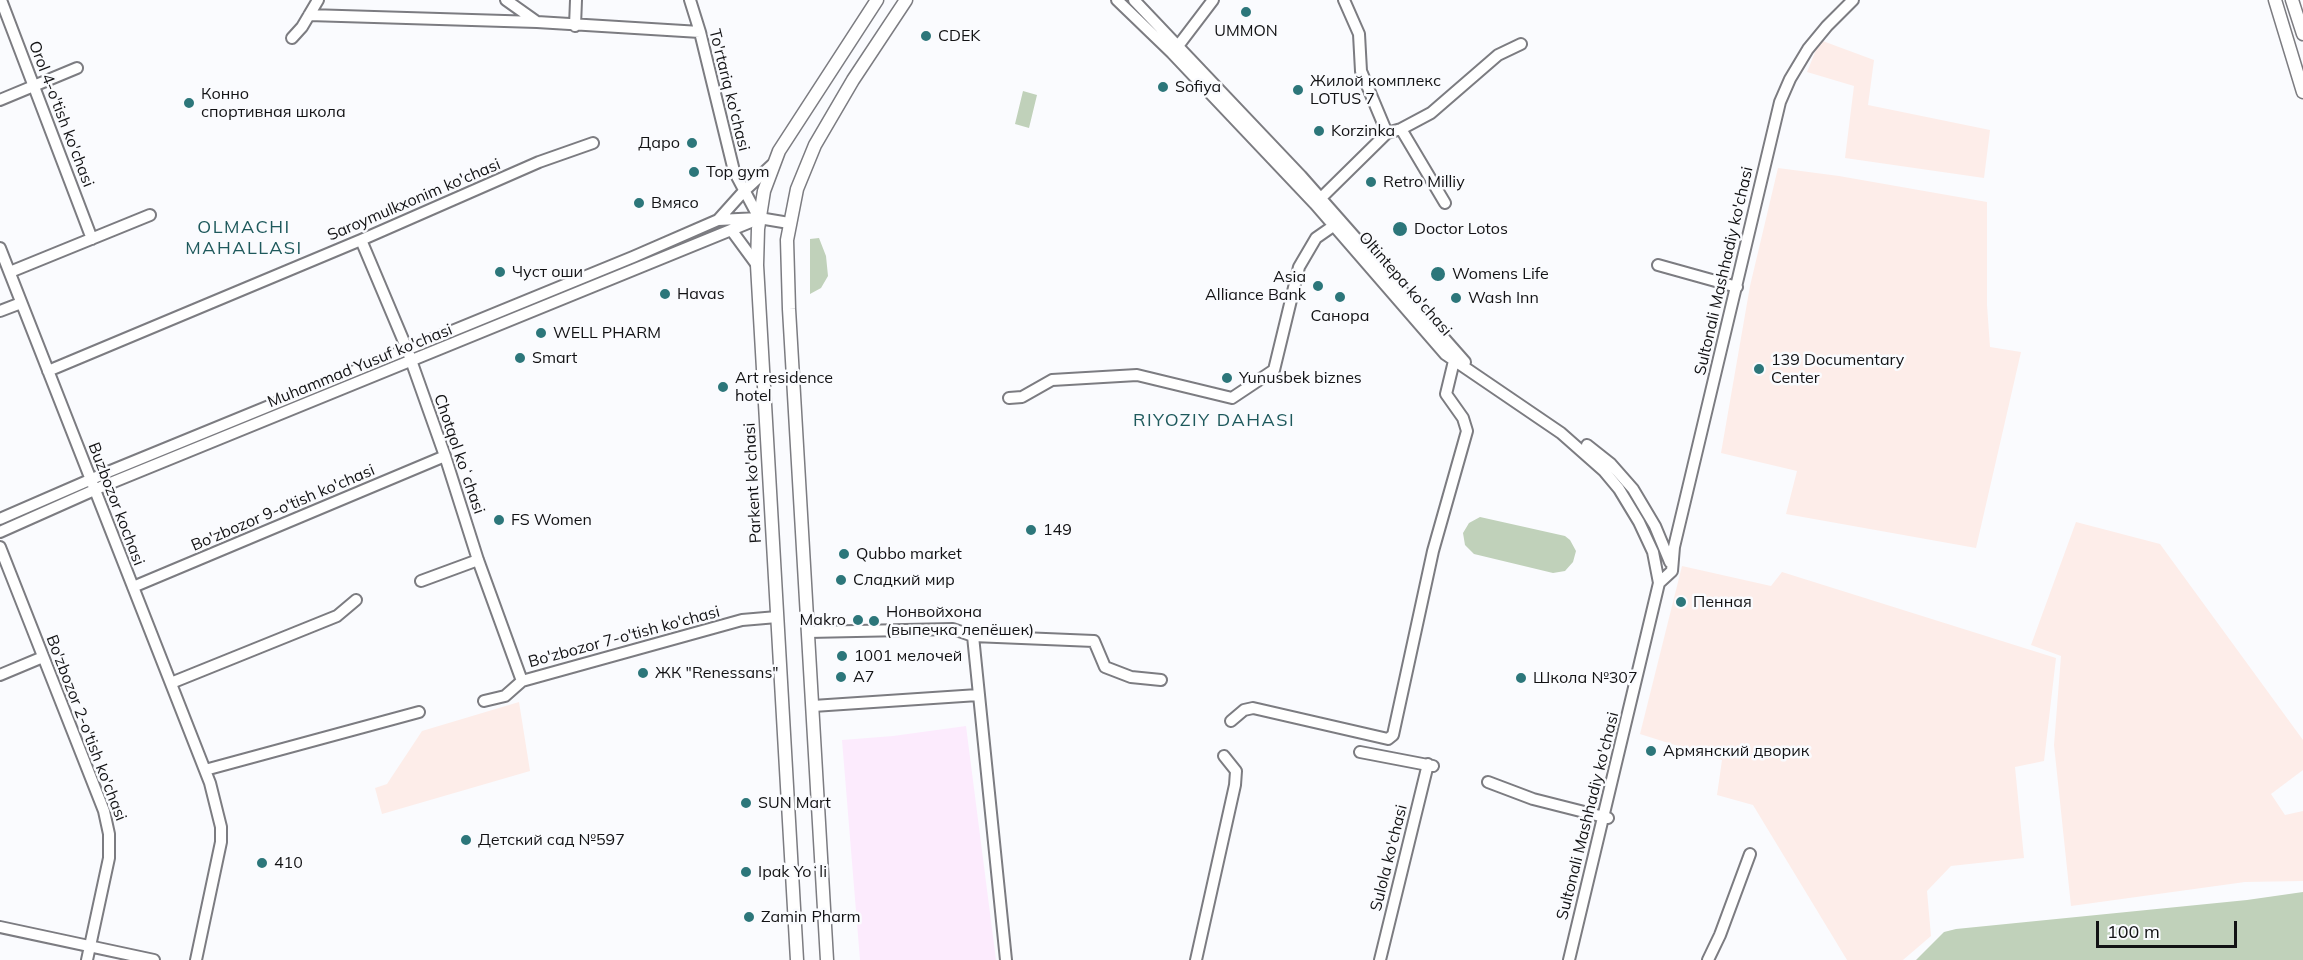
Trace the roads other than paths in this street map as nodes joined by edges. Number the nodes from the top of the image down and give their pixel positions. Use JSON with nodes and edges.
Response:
{"nodes":[{"id":1,"x":1,"y":0,"type":"edge"},
{"id":2,"x":318,"y":0,"type":"edge"},
{"id":3,"x":506,"y":0,"type":"edge"},
{"id":4,"x":576,"y":0,"type":"edge"},
{"id":5,"x":690,"y":0,"type":"edge"},
{"id":6,"x":877,"y":0,"type":"edge"},
{"id":7,"x":906,"y":0,"type":"edge"},
{"id":8,"x":1117,"y":0,"type":"edge"},
{"id":9,"x":1213,"y":0,"type":"edge"},
{"id":10,"x":1344,"y":0,"type":"edge"},
{"id":11,"x":1853,"y":0,"type":"edge"},
{"id":12,"x":2277,"y":0,"type":"edge"},
{"id":13,"x":2292,"y":0,"type":"edge"},
{"id":14,"x":1136,"y":3,"type":"edge"},
{"id":15,"x":1130,"y":14,"type":"junction"},
{"id":16,"x":309,"y":15,"type":"junction"},
{"id":17,"x":537,"y":22,"type":"junction"},
{"id":18,"x":575,"y":26,"type":"junction"},
{"id":19,"x":700,"y":32,"type":"junction"},
{"id":20,"x":2303,"y":34,"type":"edge"},
{"id":21,"x":292,"y":38,"type":"dead end"},
{"id":22,"x":1521,"y":44,"type":"dead end"},
{"id":23,"x":1175,"y":50,"type":"junction"},
{"id":24,"x":77,"y":68,"type":"dead end"},
{"id":25,"x":34,"y":86,"type":"junction"},
{"id":26,"x":2303,"y":92,"type":"edge"},
{"id":27,"x":0,"y":100,"type":"edge"},
{"id":28,"x":1401,"y":129,"type":"junction"},
{"id":29,"x":1387,"y":133,"type":"junction"},
{"id":30,"x":593,"y":143,"type":"dead end"},
{"id":31,"x":772,"y":165,"type":"junction"},
{"id":32,"x":744,"y":191,"type":"junction"},
{"id":33,"x":1321,"y":198,"type":"junction"},
{"id":34,"x":1445,"y":203,"type":"dead end"},
{"id":35,"x":150,"y":215,"type":"dead end"},
{"id":36,"x":759,"y":218,"type":"junction"},
{"id":37,"x":718,"y":220,"type":"junction"},
{"id":38,"x":789,"y":223,"type":"junction"},
{"id":39,"x":1338,"y":223,"type":"junction"},
{"id":40,"x":732,"y":231,"type":"junction"},
{"id":41,"x":92,"y":239,"type":"junction"},
{"id":42,"x":361,"y":240,"type":"junction"},
{"id":43,"x":0,"y":248,"type":"edge"},
{"id":44,"x":757,"y":265,"type":"junction"},
{"id":45,"x":1658,"y":265,"type":"dead end"},
{"id":46,"x":10,"y":272,"type":"junction"},
{"id":47,"x":1737,"y":287,"type":"junction"},
{"id":48,"x":21,"y":303,"type":"junction"},
{"id":49,"x":0,"y":311,"type":"edge"},
{"id":50,"x":407,"y":349,"type":"junction"},
{"id":51,"x":1454,"y":361,"type":"junction"},
{"id":52,"x":412,"y":362,"type":"junction"},
{"id":53,"x":1467,"y":364,"type":"junction"},
{"id":54,"x":48,"y":371,"type":"junction"},
{"id":55,"x":1496,"y":388,"type":"junction"},
{"id":56,"x":1508,"y":390,"type":"junction"},
{"id":57,"x":1009,"y":398,"type":"dead end"},
{"id":58,"x":446,"y":456,"type":"junction"},
{"id":59,"x":93,"y":485,"type":"junction"},
{"id":60,"x":0,"y":519,"type":"edge"},
{"id":61,"x":0,"y":531,"type":"edge"},
{"id":62,"x":0,"y":547,"type":"edge"},
{"id":63,"x":478,"y":560,"type":"junction"},
{"id":64,"x":1672,"y":571,"type":"junction"},
{"id":65,"x":421,"y":581,"type":"dead end"},
{"id":66,"x":1659,"y":582,"type":"junction"},
{"id":67,"x":133,"y":587,"type":"junction"},
{"id":68,"x":356,"y":600,"type":"dead end"},
{"id":69,"x":777,"y":617,"type":"junction"},
{"id":70,"x":808,"y":632,"type":"junction"},
{"id":71,"x":973,"y":636,"type":"junction"},
{"id":72,"x":43,"y":657,"type":"junction"},
{"id":73,"x":0,"y":675,"type":"edge"},
{"id":74,"x":1161,"y":680,"type":"dead end"},
{"id":75,"x":522,"y":681,"type":"junction"},
{"id":76,"x":171,"y":683,"type":"junction"},
{"id":77,"x":978,"y":695,"type":"junction"},
{"id":78,"x":484,"y":701,"type":"dead end"},
{"id":79,"x":813,"y":706,"type":"junction"},
{"id":80,"x":420,"y":712,"type":"dead end"},
{"id":81,"x":1231,"y":721,"type":"dead end"},
{"id":82,"x":1360,"y":752,"type":"dead end"},
{"id":83,"x":1224,"y":756,"type":"dead end"},
{"id":84,"x":206,"y":770,"type":"junction"},
{"id":85,"x":1488,"y":782,"type":"dead end"},
{"id":86,"x":1605,"y":817,"type":"junction"},
{"id":87,"x":1750,"y":854,"type":"dead end"},
{"id":88,"x":0,"y":927,"type":"edge"},
{"id":89,"x":90,"y":947,"type":"junction"},
{"id":90,"x":87,"y":960,"type":"edge"},
{"id":91,"x":154,"y":960,"type":"edge"},
{"id":92,"x":196,"y":960,"type":"edge"},
{"id":93,"x":797,"y":960,"type":"edge"},
{"id":94,"x":827,"y":960,"type":"edge"},
{"id":95,"x":1006,"y":960,"type":"edge"},
{"id":96,"x":1196,"y":960,"type":"edge"},
{"id":97,"x":1380,"y":960,"type":"edge"},
{"id":98,"x":1569,"y":960,"type":"edge"},
{"id":99,"x":1576,"y":960,"type":"edge"},
{"id":100,"x":1708,"y":960,"type":"edge"}],
"edges":[{"from":1,"to":25,"type":"street","name":"Orol 4-o'tish ko'chasi"},
{"from":2,"to":16,"type":"street"},
{"from":3,"to":17,"type":"street"},
{"from":4,"to":18,"type":"street"},
{"from":5,"to":19,"type":"street","name":"To'rtariq ko'chasi"},
{"from":6,"to":31,"type":"main road","name":"Parkent ko'chasi"},
{"from":7,"to":38,"type":"main road"},
{"from":8,"to":15,"type":"street","name":"Oltintepa ko'chasi"},
{"from":9,"to":23,"type":"street"},
{"from":10,"to":29,"type":"street"},
{"from":11,"to":47,"type":"street","name":"Sultonali Mashhadiy ko'chasi"},
{"from":12,"to":26,"type":"main road"},
{"from":13,"to":20,"type":"main road"},
{"from":14,"to":15,"type":"street"},
{"from":14,"to":23,"type":"street","name":"Oltintepa ko'chasi"},
{"from":15,"to":23,"type":"street","name":"Oltintepa ko'chasi"},
{"from":16,"to":17,"type":"street"},
{"from":16,"to":21,"type":"street"},
{"from":17,"to":18,"type":"street"},
{"from":18,"to":19,"type":"street"},
{"from":19,"to":32,"type":"street","name":"To'rtariq ko'chasi"},
{"from":22,"to":28,"type":"street"},
{"from":23,"to":33,"type":"street","name":"Oltintepa ko'chasi"},
{"from":23,"to":39,"type":"street","name":"Oltintepa ko'chasi"},
{"from":24,"to":25,"type":"street"},
{"from":25,"to":27,"type":"street"},
{"from":25,"to":41,"type":"street","name":"Orol 4-o'tish ko'chasi"},
{"from":28,"to":29,"type":"street"},
{"from":28,"to":34,"type":"street"},
{"from":29,"to":33,"type":"street"},
{"from":30,"to":42,"type":"street","name":"Saroymulkxonim ko'chasi"},
{"from":31,"to":32,"type":"street","name":"Muhammad Yusuf ko'chasi"},
{"from":31,"to":36,"type":"main road","name":"Parkent ko'chasi"},
{"from":32,"to":36,"type":"street","name":"To'rtariq ko'chasi"},
{"from":32,"to":37,"type":"street","name":"Muhammad Yusuf ko'chasi"},
{"from":33,"to":39,"type":"street","name":"Oltintepa ko'chasi"},
{"from":35,"to":41,"type":"street"},
{"from":36,"to":37,"type":"street","name":"Muhammad Yusuf ko'chasi"},
{"from":36,"to":38,"type":"street","name":"Muhammad Yusuf ko'chasi"},
{"from":36,"to":40,"type":"street","name":"Muhammad Yusuf ko'chasi"},
{"from":36,"to":44,"type":"main road","name":"Parkent ko'chasi"},
{"from":37,"to":50,"type":"street","name":"Muhammad Yusuf ko'chasi"},
{"from":38,"to":70,"type":"main road"},
{"from":39,"to":51,"type":"street","name":"Oltintepa ko'chasi"},
{"from":39,"to":53,"type":"street","name":"Oltintepa ko'chasi"},
{"from":39,"to":57,"type":"street"},
{"from":40,"to":44,"type":"street"},
{"from":40,"to":52,"type":"street","name":"Muhammad Yusuf ko'chasi"},
{"from":41,"to":46,"type":"street"},
{"from":42,"to":50,"type":"street","name":"Chotqol koʻchasi"},
{"from":42,"to":54,"type":"street","name":"Saroymulkxonim ko'chasi"},
{"from":43,"to":46,"type":"street","name":"Buzbozor kochasi"},
{"from":44,"to":69,"type":"main road","name":"Parkent ko'chasi"},
{"from":45,"to":47,"type":"street"},
{"from":46,"to":48,"type":"street","name":"Buzbozor kochasi"},
{"from":47,"to":64,"type":"street","name":"Sultonali Mashhadiy ko'chasi"},
{"from":48,"to":49,"type":"street"},
{"from":48,"to":54,"type":"street","name":"Buzbozor kochasi"},
{"from":50,"to":52,"type":"street","name":"Chotqol koʻchasi"},
{"from":50,"to":59,"type":"street","name":"Muhammad Yusuf ko'chasi"},
{"from":51,"to":53,"type":"street"},
{"from":51,"to":55,"type":"street","name":"Oltintepa ko'chasi"},
{"from":51,"to":81,"type":"street"},
{"from":52,"to":58,"type":"street","name":"Chotqol koʻchasi"},
{"from":52,"to":59,"type":"street","name":"Muhammad Yusuf ko'chasi"},
{"from":53,"to":56,"type":"street","name":"Oltintepa ko'chasi"},
{"from":54,"to":59,"type":"street","name":"Buzbozor kochasi"},
{"from":55,"to":56,"type":"street"},
{"from":55,"to":66,"type":"street","name":"Oltintepa ko'chasi"},
{"from":56,"to":64,"type":"street","name":"Oltintepa ko'chasi"},
{"from":58,"to":63,"type":"street","name":"Chotqol koʻchasi"},
{"from":58,"to":67,"type":"street","name":"Bo'zbozor 9-o'tish ko'chasi"},
{"from":59,"to":60,"type":"street","name":"Muhammad Yusuf ko'chasi"},
{"from":59,"to":61,"type":"street","name":"Muhammad Yusuf ko'chasi"},
{"from":59,"to":67,"type":"street","name":"Buzbozor kochasi"},
{"from":62,"to":72,"type":"street","name":"Bo'zbozor 2-o'tish ko'chasi"},
{"from":63,"to":65,"type":"street"},
{"from":63,"to":75,"type":"street","name":"Chotqol koʻchasi"},
{"from":64,"to":66,"type":"street"},
{"from":64,"to":86,"type":"street","name":"Sultonali Mashhadiy ko'chasi"},
{"from":66,"to":86,"type":"street","name":"Sultonali Mashhadiy ko'chasi"},
{"from":67,"to":76,"type":"street","name":"Buzbozor kochasi"},
{"from":68,"to":76,"type":"street"},
{"from":69,"to":75,"type":"street","name":"Bo'zbozor 7-o'tish ko'chasi"},
{"from":69,"to":93,"type":"main road","name":"Parkent ko'chasi"},
{"from":70,"to":71,"type":"street"},
{"from":70,"to":79,"type":"main road"},
{"from":71,"to":74,"type":"street"},
{"from":71,"to":77,"type":"street"},
{"from":72,"to":73,"type":"street"},
{"from":72,"to":89,"type":"street","name":"Bo'zbozor 2-o'tish ko'chasi"},
{"from":75,"to":78,"type":"street","name":"Bo'zbozor 7-o'tish ko'chasi"},
{"from":76,"to":84,"type":"street","name":"Buzbozor kochasi"},
{"from":77,"to":79,"type":"street"},
{"from":77,"to":95,"type":"street"},
{"from":79,"to":94,"type":"main road"},
{"from":80,"to":84,"type":"street"},
{"from":82,"to":97,"type":"street","name":"Sulola ko'chasi"},
{"from":83,"to":96,"type":"street"},
{"from":84,"to":92,"type":"street","name":"Buzbozor kochasi"},
{"from":85,"to":86,"type":"street"},
{"from":86,"to":98,"type":"street","name":"Sultonali Mashhadiy ko'chasi"},
{"from":86,"to":99,"type":"street","name":"Sultonali Mashhadiy ko'chasi"},
{"from":87,"to":100,"type":"street"},
{"from":88,"to":89,"type":"street"},
{"from":89,"to":90,"type":"street","name":"Bo'zbozor 2-o'tish ko'chasi"},
{"from":89,"to":91,"type":"street"}]}
